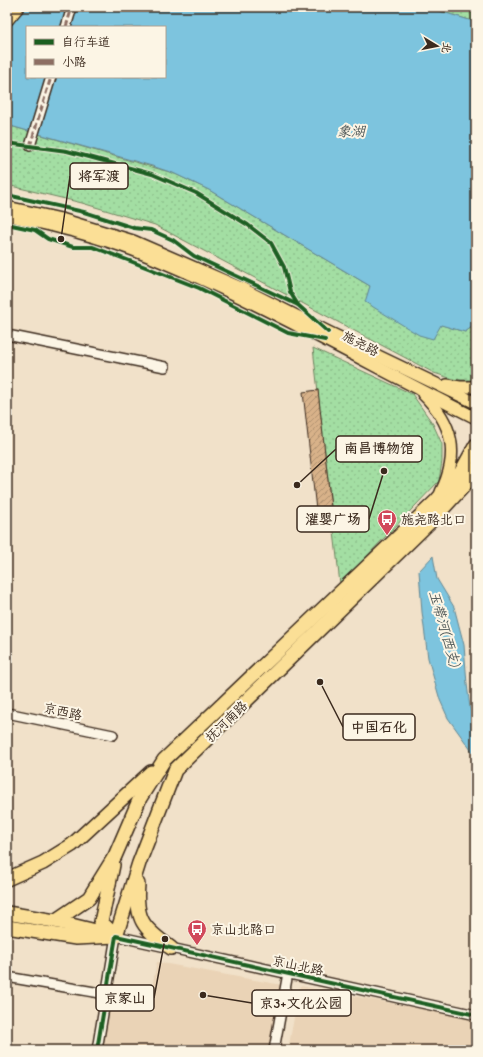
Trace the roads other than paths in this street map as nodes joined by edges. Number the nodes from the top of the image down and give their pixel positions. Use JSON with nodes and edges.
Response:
{"nodes":[{"id":1,"x":17,"y":7,"type":"edge"},
{"id":2,"x":72,"y":7,"type":"edge"},
{"id":3,"x":7,"y":20,"type":"edge"},
{"id":4,"x":66,"y":26,"type":"edge"},
{"id":5,"x":51,"y":78,"type":"edge"},
{"id":6,"x":30,"y":146,"type":"dead end"},
{"id":7,"x":7,"y":207,"type":"edge"},
{"id":8,"x":7,"y":215,"type":"edge"},
{"id":9,"x":7,"y":334,"type":"edge"},
{"id":10,"x":165,"y":367,"type":"dead end"},
{"id":11,"x":420,"y":376,"type":"junction"},
{"id":12,"x":415,"y":387,"type":"junction"},
{"id":13,"x":476,"y":387,"type":"edge"},
{"id":14,"x":476,"y":403,"type":"edge"},
{"id":15,"x":476,"y":418,"type":"edge"},
{"id":16,"x":476,"y":445,"type":"edge"},
{"id":17,"x":476,"y":469,"type":"edge"},
{"id":18,"x":476,"y":484,"type":"edge"},
{"id":19,"x":436,"y":501,"type":"junction"},
{"id":20,"x":438,"y":516,"type":"junction"},
{"id":21,"x":7,"y":713,"type":"edge"},
{"id":22,"x":113,"y":735,"type":"dead end"},
{"id":23,"x":164,"y":760,"type":"junction"},
{"id":24,"x":115,"y":856,"type":"junction"},
{"id":25,"x":139,"y":863,"type":"junction"},
{"id":26,"x":7,"y":878,"type":"edge"},
{"id":27,"x":7,"y":913,"type":"edge"},
{"id":28,"x":55,"y":921,"type":"junction"},
{"id":29,"x":7,"y":927,"type":"edge"},
{"id":30,"x":116,"y":936,"type":"junction"},
{"id":31,"x":171,"y":948,"type":"junction"},
{"id":32,"x":288,"y":973,"type":"junction"},
{"id":33,"x":7,"y":977,"type":"edge"},
{"id":34,"x":106,"y":994,"type":"junction"},
{"id":35,"x":476,"y":1015,"type":"edge"},
{"id":36,"x":97,"y":1050,"type":"edge"},
{"id":37,"x":274,"y":1050,"type":"edge"}],
"edges":[{"from":1,"to":3,"type":"highway"},
{"from":2,"to":4,"type":"street"},
{"from":5,"to":6,"type":"street"},
{"from":7,"to":11,"type":"main road","name":"施尧路"},
{"from":8,"to":12,"type":"main road","name":"施尧路"},
{"from":9,"to":10,"type":"street"},
{"from":11,"to":13,"type":"main road"},
{"from":11,"to":14,"type":"main road","name":"施尧路"},
{"from":12,"to":15,"type":"main road","name":"施尧路"},
{"from":12,"to":19,"type":"main road"},
{"from":16,"to":19,"type":"highway","name":"抚河南路"},
{"from":17,"to":20,"type":"highway","name":"抚河南路"},
{"from":18,"to":20,"type":"highway"},
{"from":19,"to":23,"type":"highway","name":"抚河南路"},
{"from":20,"to":25,"type":"highway","name":"抚河南路"},
{"from":21,"to":22,"type":"street","name":"京西路"},
{"from":23,"to":24,"type":"highway","name":"抚河南路"},
{"from":23,"to":26,"type":"highway"},
{"from":24,"to":28,"type":"highway","name":"抚河南路"},
{"from":24,"to":30,"type":"highway"},
{"from":25,"to":30,"type":"highway","name":"抚河南路"},
{"from":25,"to":31,"type":"highway"},
{"from":27,"to":28,"type":"highway"},
{"from":28,"to":30,"type":"highway"},
{"from":29,"to":30,"type":"highway"},
{"from":30,"to":31,"type":"street","name":"京山北路"},
{"from":30,"to":34,"type":"street"},
{"from":31,"to":32,"type":"street","name":"京山北路"},
{"from":32,"to":35,"type":"street","name":"京山北路"},
{"from":32,"to":37,"type":"street"},
{"from":33,"to":34,"type":"street"},
{"from":34,"to":36,"type":"street"}]}
